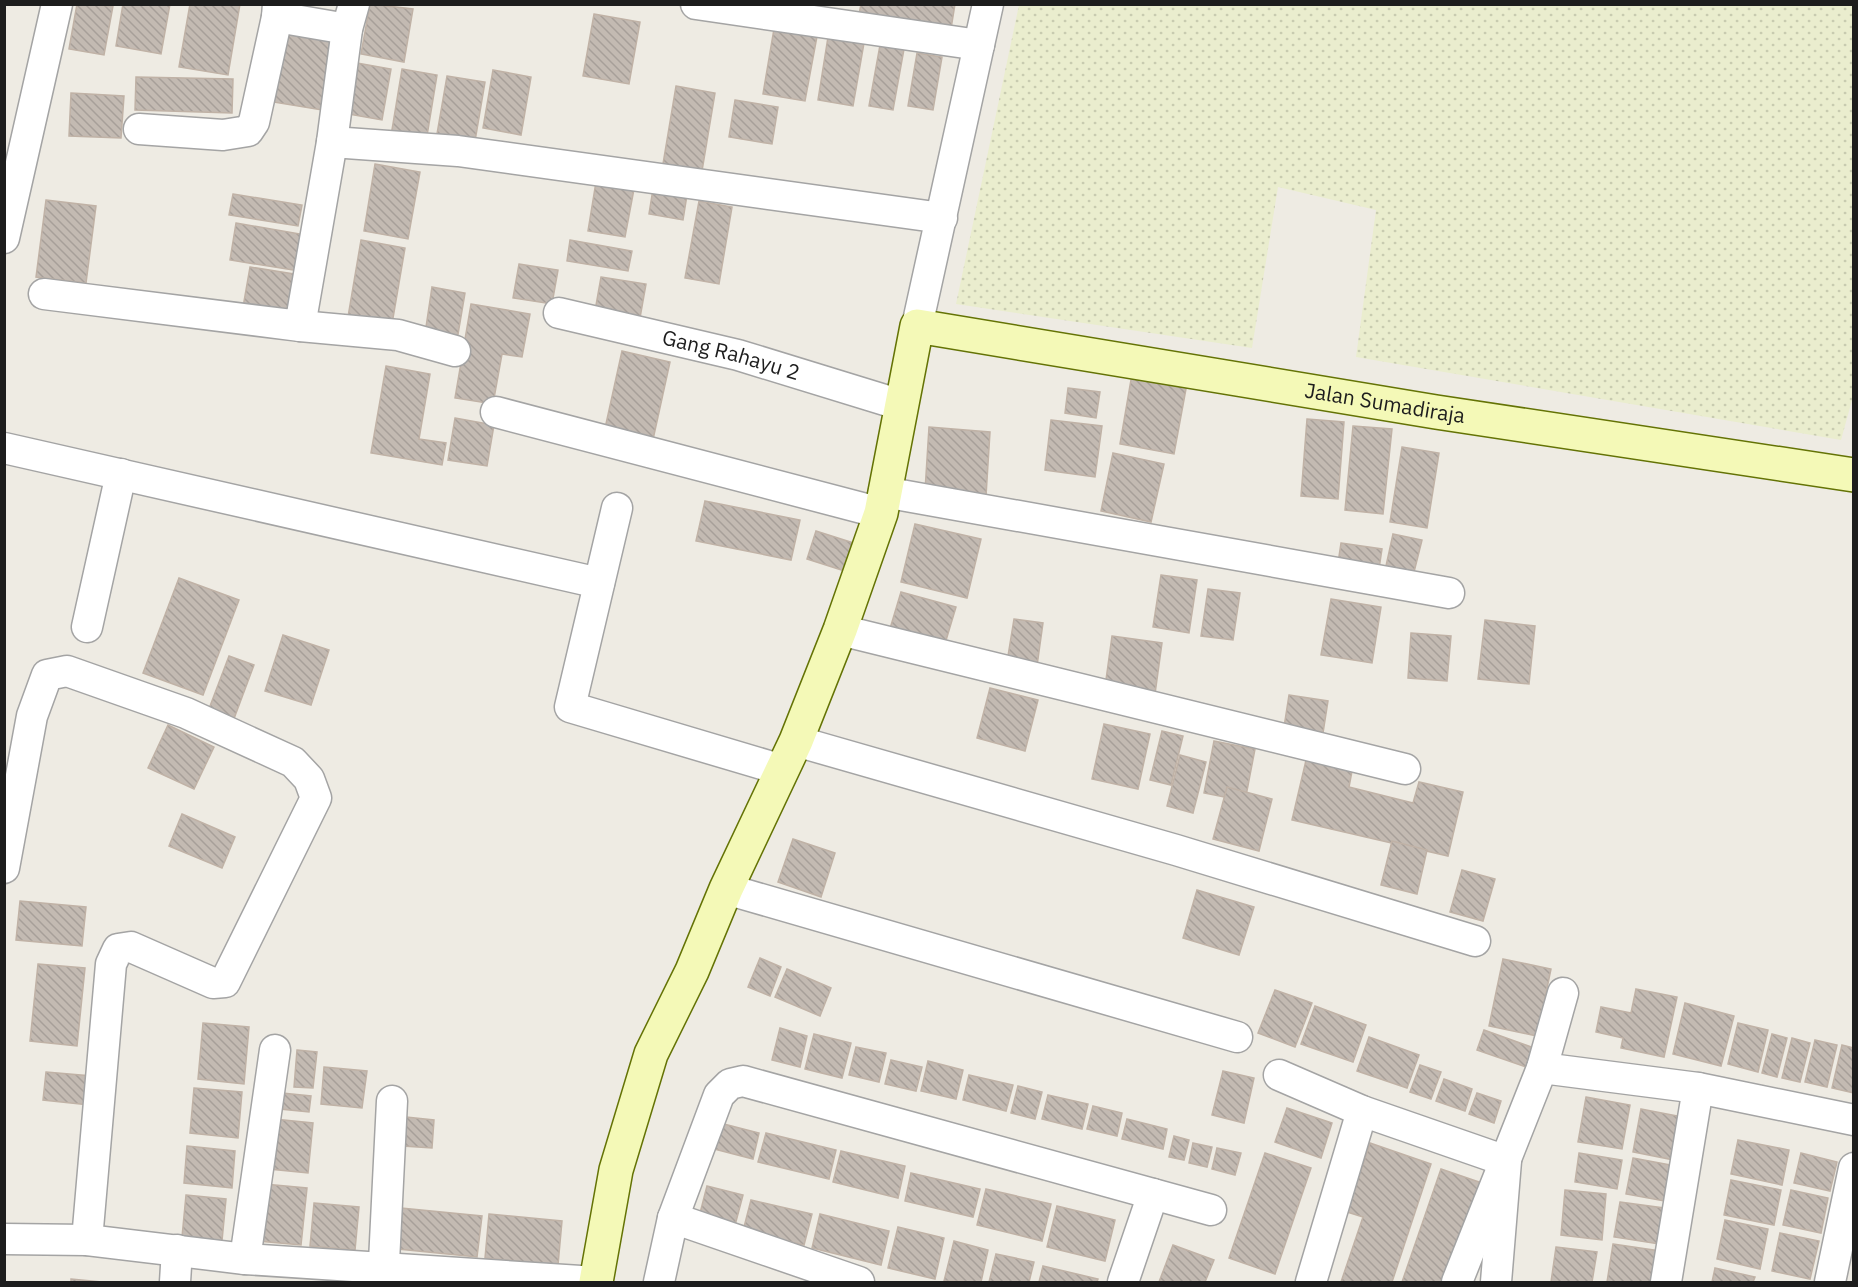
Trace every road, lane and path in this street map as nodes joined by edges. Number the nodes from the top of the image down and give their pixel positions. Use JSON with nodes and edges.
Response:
{"nodes":[{"id":1,"x":57,"y":4,"type":"edge"},
{"id":2,"x":696,"y":4,"type":"edge"},
{"id":3,"x":988,"y":4,"type":"edge"},
{"id":4,"x":278,"y":11,"type":"edge"},
{"id":5,"x":351,"y":17,"type":"edge"},
{"id":6,"x":979,"y":45,"type":"junction"},
{"id":7,"x":139,"y":129,"type":"dead end"},
{"id":8,"x":332,"y":142,"type":"junction"},
{"id":9,"x":9,"y":197,"type":"edge"},
{"id":10,"x":942,"y":218,"type":"junction"},
{"id":11,"x":4,"y":238,"type":"edge"},
{"id":12,"x":45,"y":294,"type":"dead end"},
{"id":13,"x":559,"y":313,"type":"dead end"},
{"id":14,"x":300,"y":326,"type":"junction"},
{"id":15,"x":918,"y":326,"type":"junction"},
{"id":16,"x":455,"y":351,"type":"dead end"},
{"id":17,"x":901,"y":405,"type":"junction"},
{"id":18,"x":496,"y":412,"type":"dead end"},
{"id":19,"x":4,"y":448,"type":"edge"},
{"id":20,"x":121,"y":474,"type":"junction"},
{"id":21,"x":1854,"y":475,"type":"edge"},
{"id":22,"x":882,"y":502,"type":"junction"},
{"id":23,"x":617,"y":508,"type":"dead end"},
{"id":24,"x":599,"y":584,"type":"junction"},
{"id":25,"x":1449,"y":593,"type":"dead end"},
{"id":26,"x":87,"y":627,"type":"dead end"},
{"id":27,"x":840,"y":630,"type":"junction"},
{"id":28,"x":796,"y":741,"type":"junction"},
{"id":29,"x":1405,"y":769,"type":"dead end"},
{"id":30,"x":782,"y":771,"type":"junction"},
{"id":31,"x":4,"y":868,"type":"edge"},
{"id":32,"x":726,"y":889,"type":"junction"},
{"id":33,"x":1475,"y":940,"type":"dead end"},
{"id":34,"x":1563,"y":993,"type":"dead end"},
{"id":35,"x":1237,"y":1037,"type":"dead end"},
{"id":36,"x":275,"y":1050,"type":"dead end"},
{"id":37,"x":1542,"y":1068,"type":"junction"},
{"id":38,"x":1279,"y":1075,"type":"dead end"},
{"id":39,"x":1698,"y":1088,"type":"junction"},
{"id":40,"x":392,"y":1101,"type":"dead end"},
{"id":41,"x":1362,"y":1111,"type":"junction"},
{"id":42,"x":1854,"y":1120,"type":"edge"},
{"id":43,"x":1506,"y":1161,"type":"junction"},
{"id":44,"x":1854,"y":1168,"type":"edge"},
{"id":45,"x":1153,"y":1194,"type":"junction"},
{"id":46,"x":1211,"y":1210,"type":"dead end"},
{"id":47,"x":673,"y":1218,"type":"junction"},
{"id":48,"x":4,"y":1239,"type":"edge"},
{"id":49,"x":87,"y":1240,"type":"junction"},
{"id":50,"x":177,"y":1250,"type":"junction"},
{"id":51,"x":244,"y":1259,"type":"junction"},
{"id":52,"x":384,"y":1275,"type":"edge"},
{"id":53,"x":175,"y":1282,"type":"edge"},
{"id":54,"x":596,"y":1282,"type":"edge"},
{"id":55,"x":659,"y":1282,"type":"edge"},
{"id":56,"x":859,"y":1282,"type":"edge"},
{"id":57,"x":1123,"y":1282,"type":"edge"},
{"id":58,"x":1311,"y":1282,"type":"edge"},
{"id":59,"x":1457,"y":1282,"type":"edge"},
{"id":60,"x":1496,"y":1282,"type":"edge"},
{"id":61,"x":1666,"y":1282,"type":"edge"},
{"id":62,"x":1835,"y":1282,"type":"edge"}],
"edges":[{"from":1,"to":9,"type":"street"},
{"from":2,"to":6,"type":"street"},
{"from":3,"to":6,"type":"street"},
{"from":4,"to":5,"type":"street"},
{"from":4,"to":7,"type":"street"},
{"from":5,"to":8,"type":"street"},
{"from":6,"to":10,"type":"street"},
{"from":8,"to":10,"type":"street"},
{"from":8,"to":14,"type":"street"},
{"from":9,"to":11,"type":"street"},
{"from":10,"to":15,"type":"street"},
{"from":12,"to":14,"type":"street"},
{"from":13,"to":17,"type":"street","name":"Gang Rahayu 2"},
{"from":14,"to":16,"type":"street"},
{"from":15,"to":17,"type":"street"},
{"from":15,"to":21,"type":"street","name":"Jalan Sumadiraja"},
{"from":17,"to":22,"type":"street"},
{"from":18,"to":22,"type":"street"},
{"from":19,"to":20,"type":"street"},
{"from":20,"to":24,"type":"street"},
{"from":20,"to":26,"type":"street"},
{"from":22,"to":25,"type":"street"},
{"from":22,"to":27,"type":"street"},
{"from":23,"to":24,"type":"street"},
{"from":24,"to":30,"type":"street"},
{"from":27,"to":28,"type":"street"},
{"from":27,"to":29,"type":"street"},
{"from":28,"to":30,"type":"street"},
{"from":28,"to":33,"type":"street"},
{"from":30,"to":32,"type":"street"},
{"from":31,"to":49,"type":"street"},
{"from":32,"to":35,"type":"street"},
{"from":32,"to":54,"type":"street"},
{"from":34,"to":37,"type":"street"},
{"from":36,"to":51,"type":"street"},
{"from":37,"to":39,"type":"street"},
{"from":37,"to":43,"type":"street"},
{"from":38,"to":41,"type":"street"},
{"from":39,"to":42,"type":"street"},
{"from":39,"to":61,"type":"street"},
{"from":40,"to":52,"type":"street"},
{"from":41,"to":43,"type":"street"},
{"from":41,"to":58,"type":"street"},
{"from":43,"to":59,"type":"street"},
{"from":43,"to":60,"type":"street"},
{"from":44,"to":62,"type":"street"},
{"from":45,"to":46,"type":"street"},
{"from":45,"to":47,"type":"street"},
{"from":45,"to":57,"type":"street"},
{"from":47,"to":55,"type":"street"},
{"from":47,"to":56,"type":"street"},
{"from":48,"to":49,"type":"street"},
{"from":49,"to":50,"type":"street"},
{"from":50,"to":51,"type":"street"},
{"from":50,"to":53,"type":"street"},
{"from":51,"to":52,"type":"street"},
{"from":52,"to":54,"type":"street"}]}
